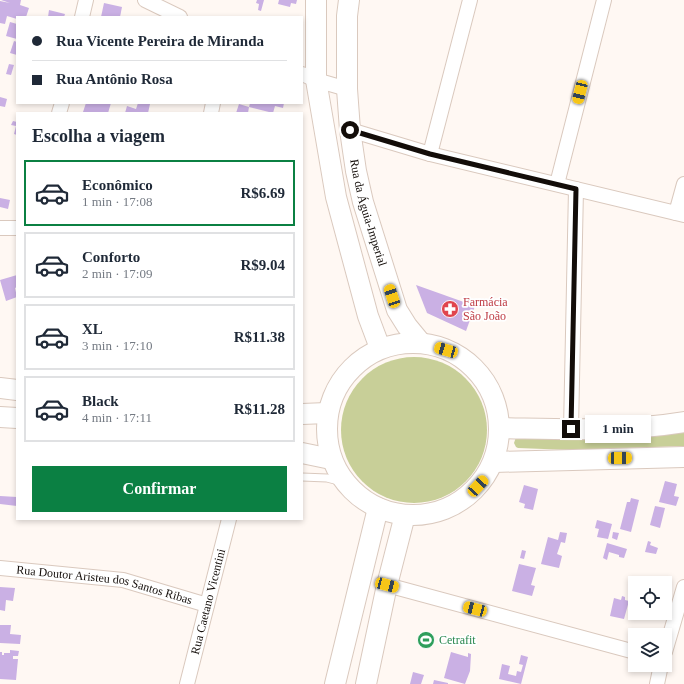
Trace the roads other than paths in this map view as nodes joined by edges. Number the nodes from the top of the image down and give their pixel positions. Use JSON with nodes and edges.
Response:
{"nodes":[{"id":1,"x":86,"y":0,"type":"edge"},
{"id":2,"x":145,"y":0,"type":"edge"},
{"id":3,"x":316,"y":0,"type":"edge"},
{"id":4,"x":349,"y":0,"type":"edge"},
{"id":5,"x":470,"y":0,"type":"edge"},
{"id":6,"x":604,"y":0,"type":"edge"},
{"id":7,"x":82,"y":16,"type":"edge"},
{"id":8,"x":178,"y":16,"type":"edge"},
{"id":9,"x":309,"y":77,"type":"edge"},
{"id":10,"x":347,"y":88,"type":"junction"},
{"id":11,"x":350,"y":130,"type":"junction"},
{"id":12,"x":430,"y":154,"type":"junction"},
{"id":13,"x":557,"y":184,"type":"junction"},
{"id":14,"x":684,"y":184,"type":"edge"},
{"id":15,"x":576,"y":189,"type":"junction"},
{"id":16,"x":680,"y":214,"type":"edge"},
{"id":17,"x":0,"y":228,"type":"edge"},
{"id":18,"x":16,"y":228,"type":"edge"},
{"id":19,"x":421,"y":343,"type":"junction"},
{"id":20,"x":380,"y":348,"type":"junction"},
{"id":21,"x":0,"y":388,"type":"edge"},
{"id":22,"x":16,"y":390,"type":"edge"},
{"id":23,"x":327,"y":413,"type":"junction"},
{"id":24,"x":303,"y":414,"type":"edge"},
{"id":25,"x":0,"y":417,"type":"edge"},
{"id":26,"x":16,"y":418,"type":"edge"},
{"id":27,"x":684,"y":422,"type":"edge"},
{"id":28,"x":500,"y":428,"type":"junction"},
{"id":29,"x":571,"y":429,"type":"junction"},
{"id":30,"x":303,"y":453,"type":"edge"},
{"id":31,"x":684,"y":457,"type":"edge"},
{"id":32,"x":331,"y":459,"type":"junction"},
{"id":33,"x":494,"y":462,"type":"junction"},
{"id":34,"x":303,"y":477,"type":"edge"},
{"id":35,"x":346,"y":483,"type":"junction"},
{"id":36,"x":378,"y":508,"type":"junction"},
{"id":37,"x":405,"y":515,"type":"junction"},
{"id":38,"x":229,"y":520,"type":"edge"},
{"id":39,"x":0,"y":568,"type":"edge"},
{"id":40,"x":387,"y":585,"type":"junction"},
{"id":41,"x":684,"y":588,"type":"edge"},
{"id":42,"x":207,"y":605,"type":"junction"},
{"id":43,"x":672,"y":628,"type":"edge"},
{"id":44,"x":628,"y":650,"type":"edge"},
{"id":45,"x":659,"y":672,"type":"edge"},
{"id":46,"x":187,"y":684,"type":"edge"},
{"id":47,"x":335,"y":684,"type":"edge"},
{"id":48,"x":366,"y":684,"type":"edge"},
{"id":49,"x":656,"y":684,"type":"edge"}],
"edges":[{"from":1,"to":7,"type":"street"},
{"from":2,"to":8,"type":"street"},
{"from":3,"to":9,"type":"street"},
{"from":4,"to":10,"type":"street","name":"Rua da Águia-Imperial"},
{"from":5,"to":12,"type":"street"},
{"from":6,"to":13,"type":"street"},
{"from":9,"to":10,"type":"street"},
{"from":9,"to":20,"type":"street"},
{"from":10,"to":11,"type":"street","name":"Rua da Águia-Imperial"},
{"from":11,"to":12,"type":"street"},
{"from":11,"to":19,"type":"street","name":"Rua da Águia-Imperial"},
{"from":12,"to":13,"type":"street"},
{"from":13,"to":15,"type":"street"},
{"from":14,"to":16,"type":"street"},
{"from":15,"to":16,"type":"street"},
{"from":15,"to":29,"type":"street"},
{"from":17,"to":18,"type":"street"},
{"from":19,"to":20,"type":"street"},
{"from":19,"to":28,"type":"street"},
{"from":20,"to":23,"type":"street"},
{"from":21,"to":22,"type":"street"},
{"from":23,"to":24,"type":"street"},
{"from":23,"to":32,"type":"street"},
{"from":25,"to":26,"type":"street"},
{"from":27,"to":29,"type":"street"},
{"from":28,"to":29,"type":"street"},
{"from":28,"to":33,"type":"street"},
{"from":30,"to":32,"type":"street"},
{"from":31,"to":33,"type":"street"},
{"from":32,"to":35,"type":"street"},
{"from":33,"to":37,"type":"street"},
{"from":34,"to":35,"type":"lane"},
{"from":35,"to":36,"type":"street"},
{"from":36,"to":37,"type":"street"},
{"from":36,"to":47,"type":"street"},
{"from":37,"to":40,"type":"street"},
{"from":38,"to":42,"type":"street","name":"Rua Caetano Vicentini"},
{"from":39,"to":42,"type":"street","name":"Rua Doutor Aristeu dos Santos Ribas"},
{"from":40,"to":44,"type":"street"},
{"from":40,"to":48,"type":"street"},
{"from":41,"to":43,"type":"street"},
{"from":42,"to":46,"type":"street","name":"Rua Caetano Vicentini"},
{"from":45,"to":49,"type":"street"}]}
